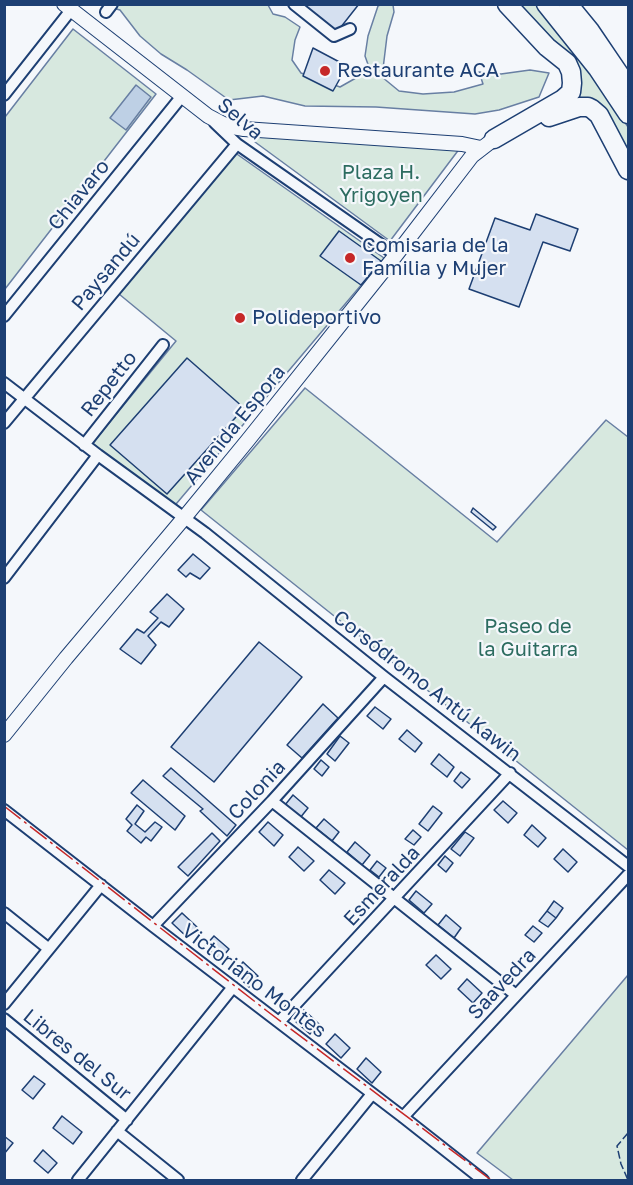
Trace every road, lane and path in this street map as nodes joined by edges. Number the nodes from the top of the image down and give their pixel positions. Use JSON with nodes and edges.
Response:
{"nodes":[{"id":1,"x":294,"y":4,"type":"edge"},
{"id":2,"x":507,"y":4,"type":"edge"},
{"id":3,"x":546,"y":4,"type":"edge"},
{"id":4,"x":568,"y":4,"type":"edge"},
{"id":5,"x":68,"y":7,"type":"edge"},
{"id":6,"x":350,"y":29,"type":"dead end"},
{"id":7,"x":628,"y":87,"type":"edge"},
{"id":8,"x":4,"y":95,"type":"edge"},
{"id":9,"x":182,"y":96,"type":"junction"},
{"id":10,"x":628,"y":114,"type":"edge"},
{"id":11,"x":208,"y":116,"type":"junction"},
{"id":12,"x":487,"y":143,"type":"junction"},
{"id":13,"x":237,"y":144,"type":"junction"},
{"id":14,"x":628,"y":170,"type":"edge"},
{"id":15,"x":396,"y":255,"type":"junction"},
{"id":16,"x":4,"y":316,"type":"edge"},
{"id":17,"x":163,"y":345,"type":"dead end"},
{"id":18,"x":4,"y":383,"type":"edge"},
{"id":19,"x":24,"y":398,"type":"junction"},
{"id":20,"x":4,"y":423,"type":"edge"},
{"id":21,"x":84,"y":445,"type":"junction"},
{"id":22,"x":98,"y":455,"type":"junction"},
{"id":23,"x":184,"y":518,"type":"junction"},
{"id":24,"x":4,"y":578,"type":"edge"},
{"id":25,"x":384,"y":676,"type":"junction"},
{"id":26,"x":4,"y":735,"type":"edge"},
{"id":27,"x":510,"y":773,"type":"junction"},
{"id":28,"x":272,"y":801,"type":"junction"},
{"id":29,"x":4,"y":810,"type":"edge"},
{"id":30,"x":628,"y":866,"type":"edge"},
{"id":31,"x":628,"y":875,"type":"edge"},
{"id":32,"x":101,"y":885,"type":"junction"},
{"id":33,"x":395,"y":898,"type":"junction"},
{"id":34,"x":4,"y":913,"type":"edge"},
{"id":35,"x":153,"y":926,"type":"junction"},
{"id":36,"x":49,"y":949,"type":"junction"},
{"id":37,"x":233,"y":987,"type":"junction"},
{"id":38,"x":516,"y":995,"type":"junction"},
{"id":39,"x":4,"y":1004,"type":"edge"},
{"id":40,"x":4,"y":1019,"type":"edge"},
{"id":41,"x":279,"y":1022,"type":"junction"},
{"id":42,"x":372,"y":1094,"type":"junction"},
{"id":43,"x":403,"y":1118,"type":"junction"},
{"id":44,"x":127,"y":1120,"type":"junction"},
{"id":45,"x":117,"y":1131,"type":"junction"},
{"id":46,"x":78,"y":1180,"type":"edge"},
{"id":47,"x":178,"y":1180,"type":"edge"},
{"id":48,"x":302,"y":1180,"type":"edge"},
{"id":49,"x":483,"y":1180,"type":"edge"}],
"edges":[{"from":1,"to":6,"type":"street"},
{"from":2,"to":12,"type":"highway"},
{"from":3,"to":10,"type":"highway"},
{"from":4,"to":7,"type":"highway"},
{"from":5,"to":8,"type":"street"},
{"from":5,"to":9,"type":"main road","name":"Selva"},
{"from":9,"to":11,"type":"main road","name":"Selva"},
{"from":9,"to":16,"type":"street","name":"Chiavaro"},
{"from":11,"to":12,"type":"main road"},
{"from":11,"to":13,"type":"street","name":"Selva"},
{"from":12,"to":14,"type":"highway"},
{"from":12,"to":15,"type":"main road","name":"Avenida Espora"},
{"from":13,"to":15,"type":"street","name":"Selva"},
{"from":13,"to":19,"type":"street","name":"Paysandú"},
{"from":15,"to":23,"type":"main road","name":"Avenida Espora"},
{"from":17,"to":21,"type":"street","name":"Repetto"},
{"from":18,"to":19,"type":"street","name":"Corsódromo Antú Kawin"},
{"from":19,"to":20,"type":"street","name":"Paysandú"},
{"from":19,"to":21,"type":"street","name":"Corsódromo Antú Kawin"},
{"from":21,"to":22,"type":"street","name":"Corsódromo Antú Kawin"},
{"from":22,"to":23,"type":"street","name":"Corsódromo Antú Kawin"},
{"from":22,"to":24,"type":"street"},
{"from":23,"to":25,"type":"street","name":"Corsódromo Antú Kawin"},
{"from":23,"to":26,"type":"main road","name":"Avenida Espora"},
{"from":25,"to":27,"type":"street","name":"Corsódromo Antú Kawin"},
{"from":25,"to":28,"type":"street","name":"Colonia"},
{"from":27,"to":30,"type":"street","name":"Corsódromo Antú Kawin"},
{"from":27,"to":33,"type":"street","name":"Esmeralda"},
{"from":28,"to":33,"type":"street"},
{"from":28,"to":35,"type":"street","name":"Colonia"},
{"from":29,"to":32,"type":"street","name":"Victoriano Montes"},
{"from":31,"to":38,"type":"street","name":"Saavedra"},
{"from":32,"to":35,"type":"street","name":"Victoriano Montes"},
{"from":32,"to":36,"type":"street"},
{"from":33,"to":38,"type":"street"},
{"from":33,"to":41,"type":"street","name":"Esmeralda"},
{"from":34,"to":36,"type":"street"},
{"from":35,"to":37,"type":"street","name":"Victoriano Montes"},
{"from":36,"to":39,"type":"street"},
{"from":37,"to":41,"type":"street","name":"Victoriano Montes"},
{"from":37,"to":44,"type":"street"},
{"from":38,"to":43,"type":"street","name":"Saavedra"},
{"from":40,"to":44,"type":"street","name":"Libres del Sur"},
{"from":41,"to":42,"type":"street","name":"Victoriano Montes"},
{"from":42,"to":43,"type":"street","name":"Victoriano Montes"},
{"from":42,"to":48,"type":"street"},
{"from":43,"to":49,"type":"street","name":"Victoriano Montes"},
{"from":44,"to":45,"type":"street"},
{"from":45,"to":46,"type":"street"},
{"from":45,"to":47,"type":"street","name":"Libres del Sur"}]}
